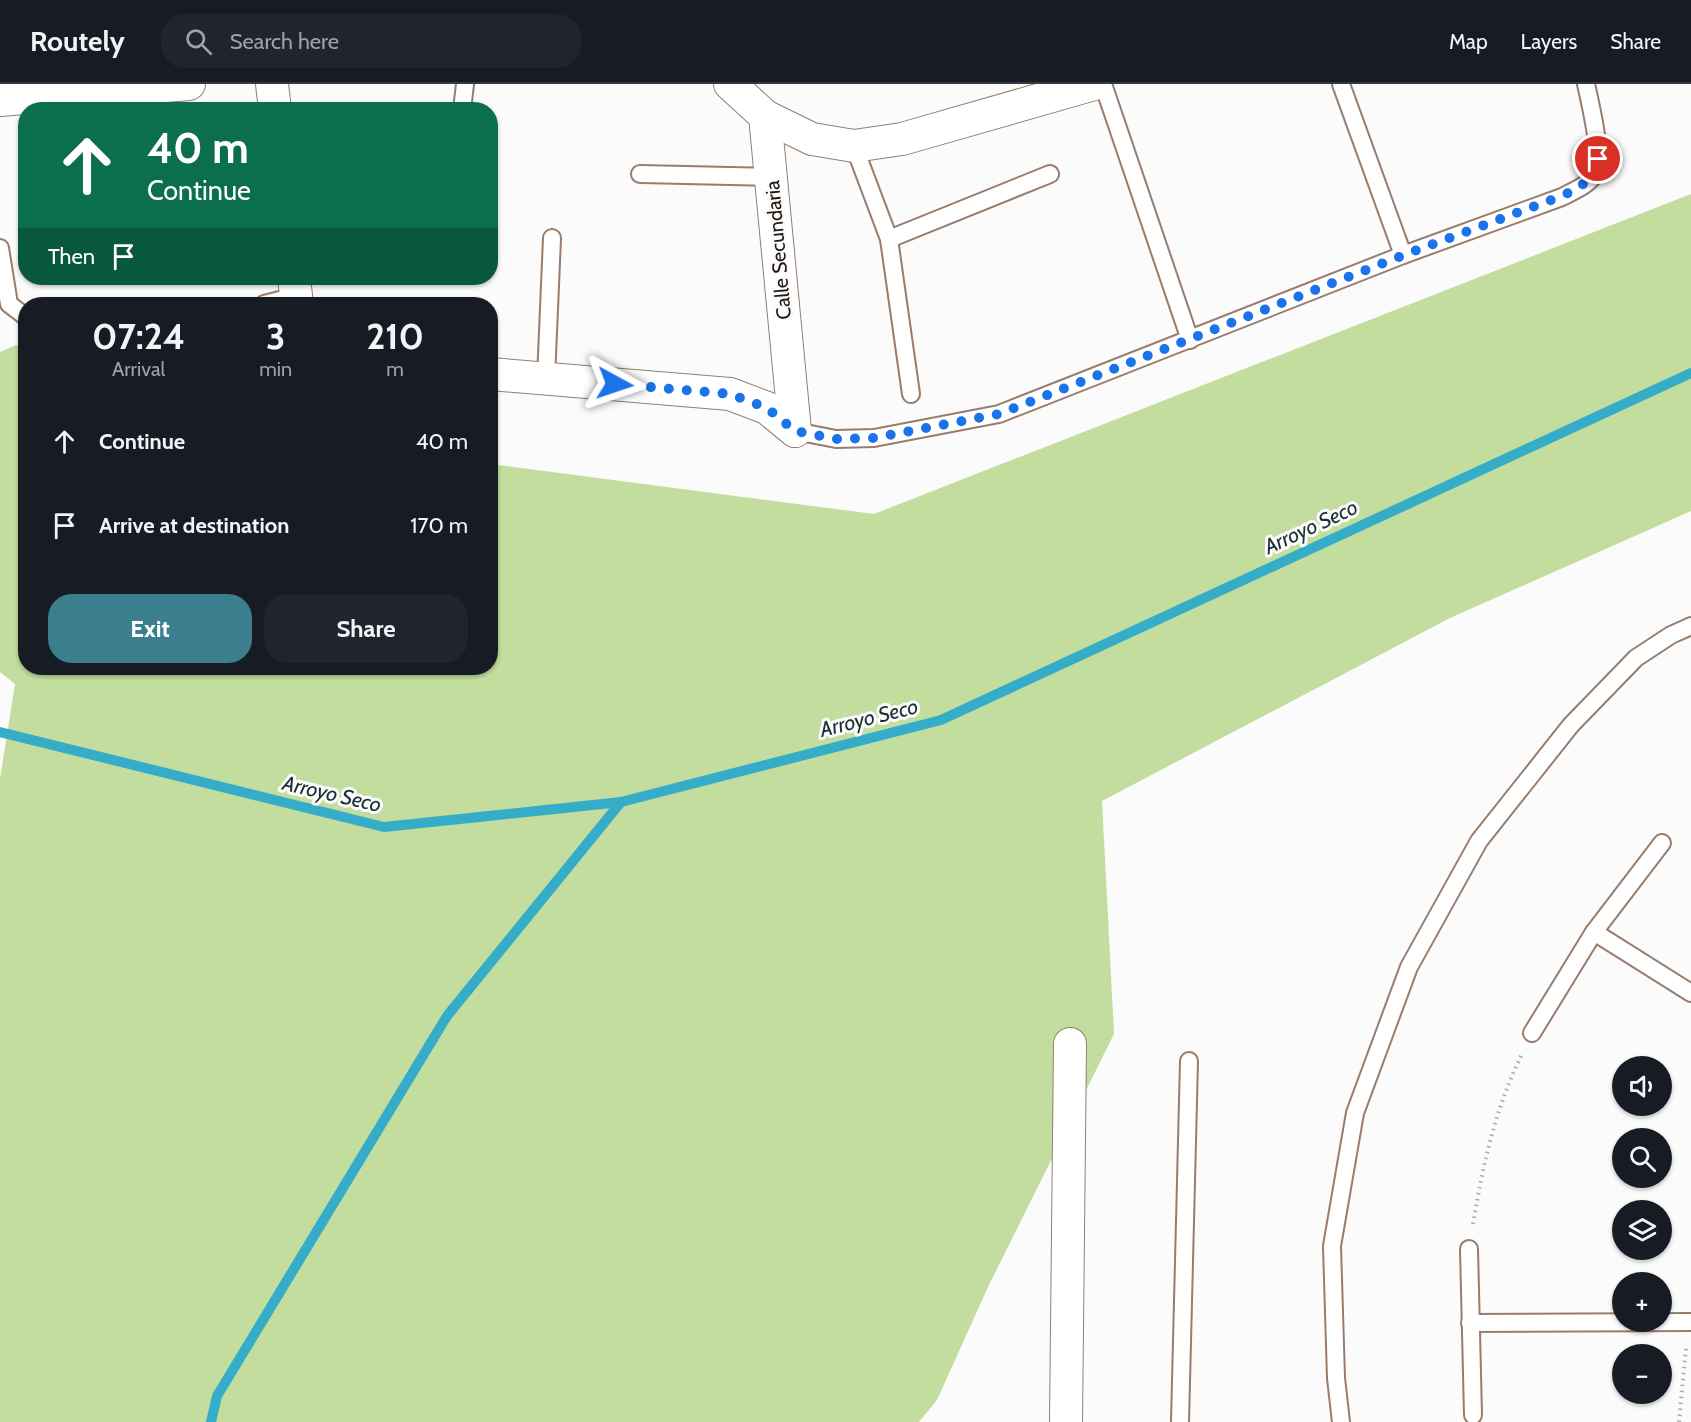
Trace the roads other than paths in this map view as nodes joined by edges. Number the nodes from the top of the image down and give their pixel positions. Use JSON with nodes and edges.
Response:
{"nodes":[{"id":1,"x":189,"y":84,"type":"edge"},
{"id":2,"x":272,"y":84,"type":"edge"},
{"id":3,"x":465,"y":84,"type":"edge"},
{"id":4,"x":730,"y":84,"type":"edge"},
{"id":5,"x":1094,"y":84,"type":"edge"},
{"id":6,"x":1103,"y":84,"type":"edge"},
{"id":7,"x":1341,"y":84,"type":"edge"},
{"id":8,"x":1586,"y":84,"type":"edge"},
{"id":9,"x":0,"y":100,"type":"edge"},
{"id":10,"x":274,"y":102,"type":"edge"},
{"id":11,"x":463,"y":102,"type":"edge"},
{"id":12,"x":765,"y":116,"type":"junction"},
{"id":13,"x":854,"y":146,"type":"junction"},
{"id":14,"x":640,"y":174,"type":"dead end"},
{"id":15,"x":1050,"y":174,"type":"dead end"},
{"id":16,"x":771,"y":177,"type":"junction"},
{"id":17,"x":552,"y":238,"type":"dead end"},
{"id":18,"x":889,"y":239,"type":"junction"},
{"id":19,"x":0,"y":248,"type":"edge"},
{"id":20,"x":1404,"y":255,"type":"junction"},
{"id":21,"x":18,"y":311,"type":"edge"},
{"id":22,"x":1190,"y":340,"type":"junction"},
{"id":23,"x":498,"y":375,"type":"edge"},
{"id":24,"x":546,"y":379,"type":"junction"},
{"id":25,"x":911,"y":394,"type":"dead end"},
{"id":26,"x":795,"y":431,"type":"junction"},
{"id":27,"x":1691,"y":626,"type":"edge"},
{"id":28,"x":1662,"y":843,"type":"dead end"},
{"id":29,"x":1594,"y":932,"type":"junction"},
{"id":30,"x":1691,"y":993,"type":"edge"},
{"id":31,"x":1532,"y":1033,"type":"road end"},
{"id":32,"x":1070,"y":1044,"type":"dead end"},
{"id":33,"x":1189,"y":1061,"type":"dead end"},
{"id":34,"x":1469,"y":1249,"type":"road end"},
{"id":35,"x":1690,"y":1322,"type":"edge"},
{"id":36,"x":1470,"y":1323,"type":"junction"},
{"id":37,"x":1473,"y":1415,"type":"dead end"},
{"id":38,"x":1066,"y":1422,"type":"edge"},
{"id":39,"x":1180,"y":1422,"type":"edge"},
{"id":40,"x":1341,"y":1422,"type":"edge"}],
"edges":[{"from":1,"to":9,"type":"street"},
{"from":2,"to":10,"type":"street"},
{"from":3,"to":11,"type":"lane"},
{"from":4,"to":12,"type":"street"},
{"from":5,"to":13,"type":"street"},
{"from":6,"to":22,"type":"lane"},
{"from":7,"to":20,"type":"lane"},
{"from":8,"to":20,"type":"lane"},
{"from":12,"to":13,"type":"street"},
{"from":12,"to":16,"type":"street","name":"Calle Secundaria"},
{"from":13,"to":18,"type":"lane"},
{"from":14,"to":16,"type":"lane"},
{"from":15,"to":18,"type":"lane"},
{"from":16,"to":26,"type":"street","name":"Calle Secundaria"},
{"from":17,"to":24,"type":"lane"},
{"from":18,"to":25,"type":"lane"},
{"from":19,"to":21,"type":"lane"},
{"from":20,"to":22,"type":"lane"},
{"from":22,"to":26,"type":"lane"},
{"from":23,"to":24,"type":"street"},
{"from":24,"to":26,"type":"street"},
{"from":27,"to":40,"type":"lane"},
{"from":28,"to":29,"type":"lane"},
{"from":29,"to":30,"type":"lane"},
{"from":29,"to":31,"type":"lane"},
{"from":32,"to":38,"type":"street"},
{"from":33,"to":39,"type":"lane"},
{"from":34,"to":36,"type":"lane"},
{"from":35,"to":36,"type":"lane"},
{"from":36,"to":37,"type":"lane"}]}
